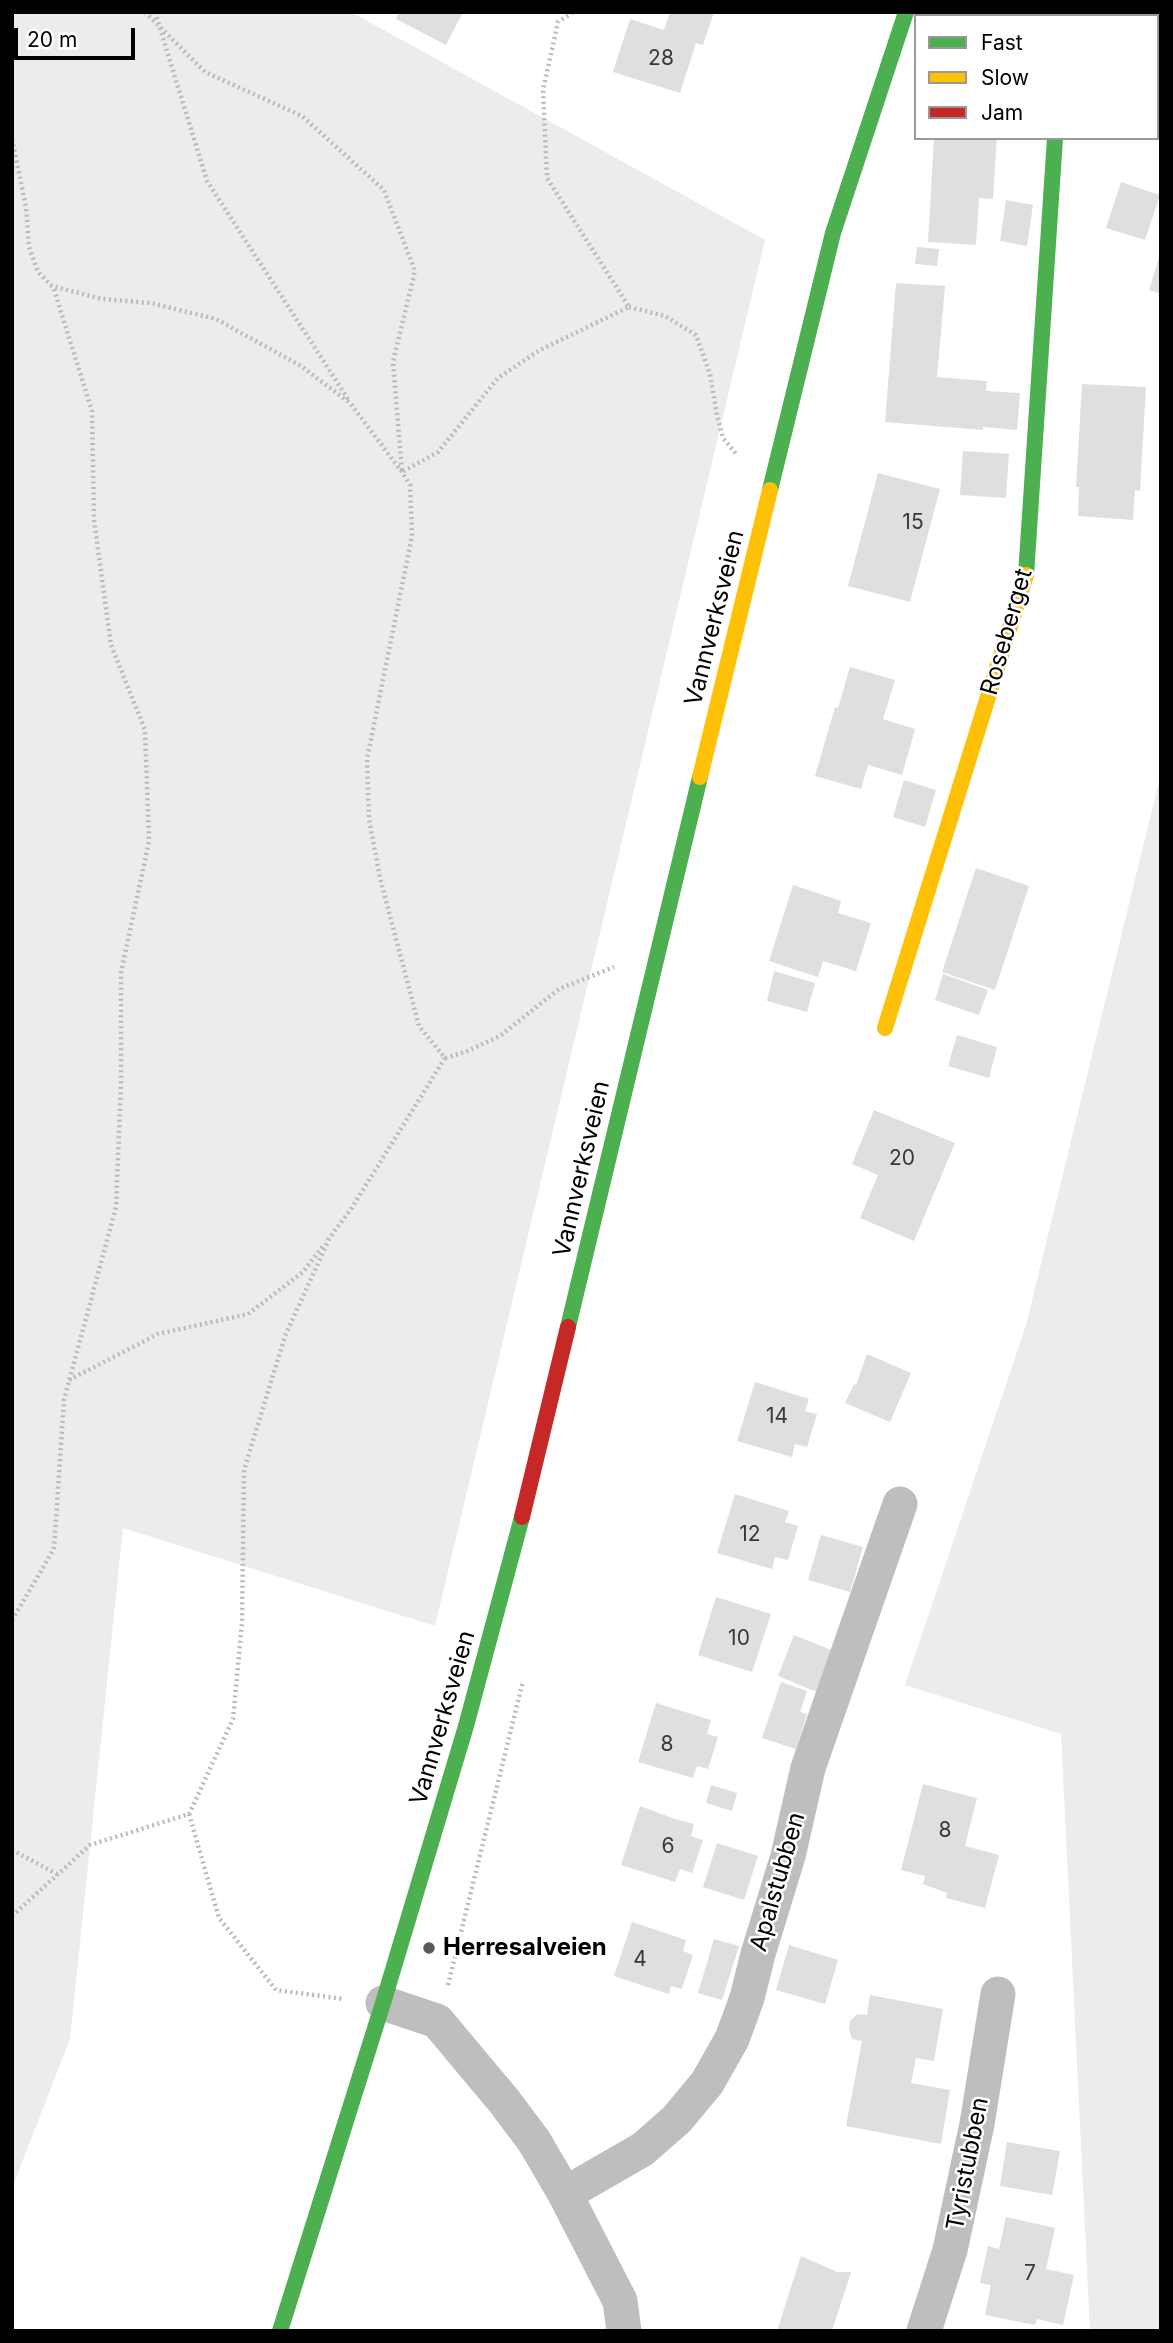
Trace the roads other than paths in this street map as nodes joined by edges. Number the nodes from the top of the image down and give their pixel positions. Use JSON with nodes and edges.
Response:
{"nodes":[{"id":1,"x":906,"y":12,"type":"edge"},
{"id":2,"x":1055,"y":140,"type":"edge"},
{"id":3,"x":885,"y":1028,"type":"dead end"},
{"id":4,"x":900,"y":1504,"type":"dead end"},
{"id":5,"x":998,"y":1994,"type":"dead end"},
{"id":6,"x":383,"y":2003,"type":"junction"},
{"id":7,"x":565,"y":2194,"type":"junction"},
{"id":8,"x":280,"y":2331,"type":"edge"},
{"id":9,"x":624,"y":2331,"type":"edge"},
{"id":10,"x":924,"y":2331,"type":"edge"}],
"edges":[{"from":1,"to":6,"type":"main road","name":"Vannverksveien"},
{"from":2,"to":3,"type":"main road","name":"Roseberget"},
{"from":4,"to":7,"type":"street","name":"Apalstubben"},
{"from":5,"to":10,"type":"street","name":"Tyristubben"},
{"from":6,"to":7,"type":"street"},
{"from":6,"to":8,"type":"main road","name":"Vannverksveien"},
{"from":7,"to":9,"type":"street"}]}
